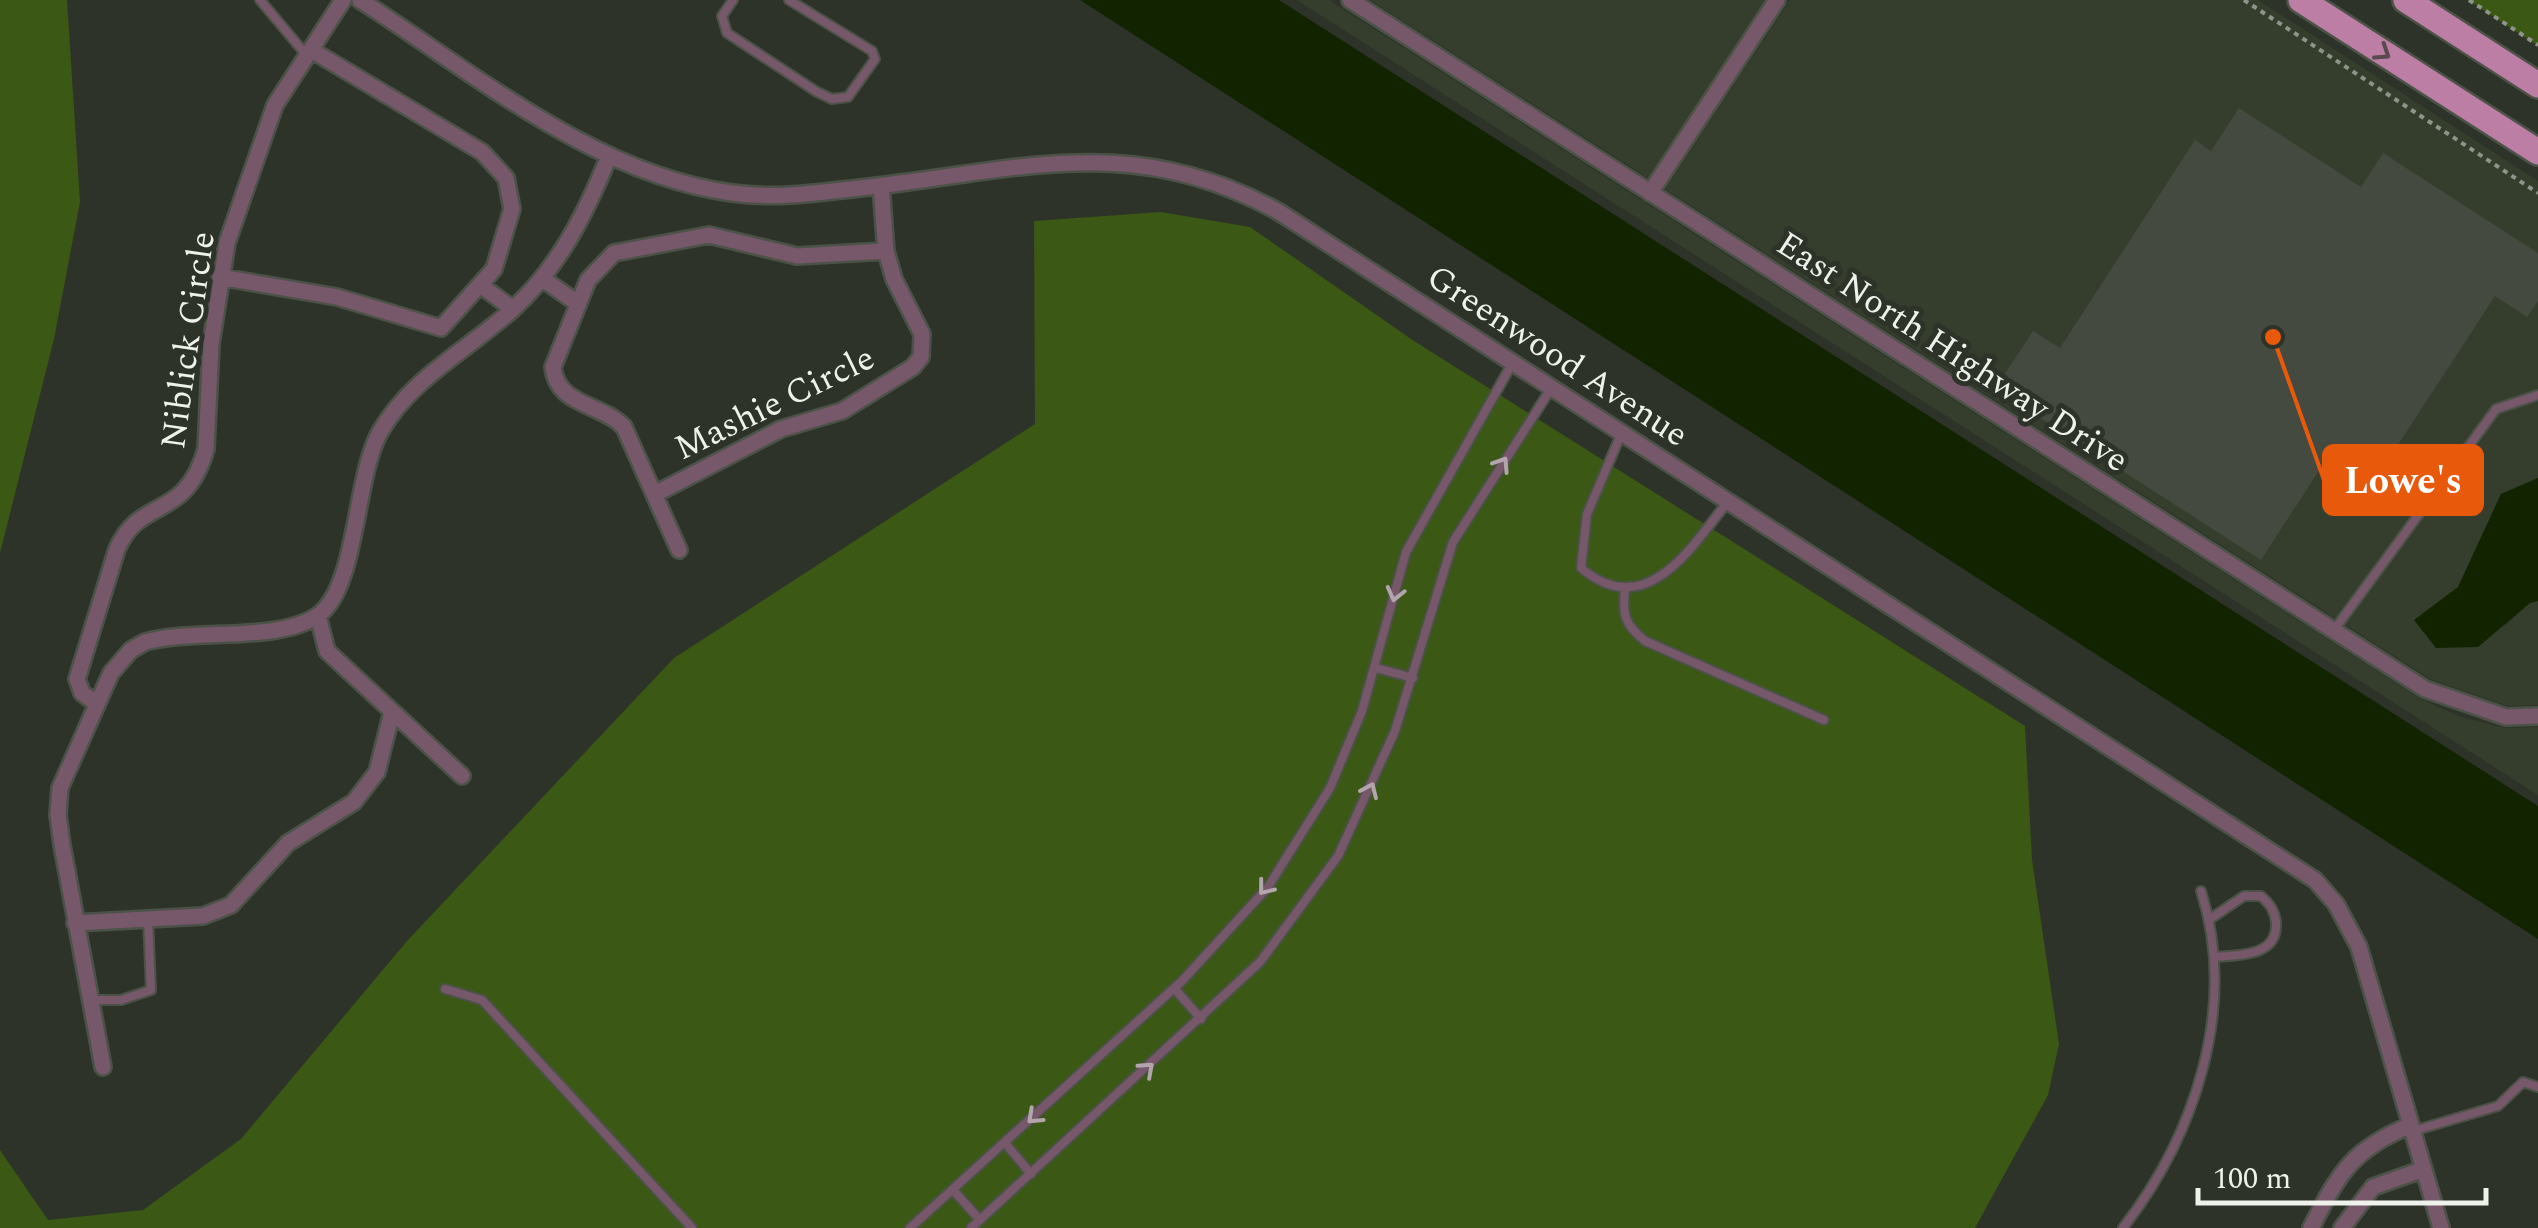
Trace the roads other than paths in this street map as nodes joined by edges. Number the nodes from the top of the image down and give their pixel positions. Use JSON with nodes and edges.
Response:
{"nodes":[{"id":1,"x":260,"y":0,"type":"edge"},
{"id":2,"x":343,"y":0,"type":"edge"},
{"id":3,"x":360,"y":0,"type":"edge"},
{"id":4,"x":733,"y":0,"type":"edge"},
{"id":5,"x":789,"y":0,"type":"edge"},
{"id":6,"x":1350,"y":0,"type":"edge"},
{"id":7,"x":2302,"y":0,"type":"edge"},
{"id":8,"x":2406,"y":0,"type":"edge"},
{"id":9,"x":1773,"y":1,"type":"edge"},
{"id":10,"x":310,"y":54,"type":"junction"},
{"id":11,"x":2538,"y":85,"type":"edge"},
{"id":12,"x":2538,"y":152,"type":"edge"},
{"id":13,"x":609,"y":156,"type":"junction"},
{"id":14,"x":881,"y":186,"type":"junction"},
{"id":15,"x":1650,"y":192,"type":"junction"},
{"id":16,"x":886,"y":251,"type":"junction"},
{"id":17,"x":220,"y":277,"type":"junction"},
{"id":18,"x":543,"y":278,"type":"junction"},
{"id":19,"x":480,"y":285,"type":"junction"},
{"id":20,"x":576,"y":302,"type":"junction"},
{"id":21,"x":513,"y":309,"type":"junction"},
{"id":22,"x":1513,"y":362,"type":"junction"},
{"id":23,"x":1552,"y":387,"type":"junction"},
{"id":24,"x":2538,"y":395,"type":"edge"},
{"id":25,"x":1622,"y":432,"type":"junction"},
{"id":26,"x":655,"y":494,"type":"junction"},
{"id":27,"x":1729,"y":500,"type":"junction"},
{"id":28,"x":679,"y":550,"type":"dead end"},
{"id":29,"x":1625,"y":590,"type":"junction"},
{"id":30,"x":318,"y":616,"type":"junction"},
{"id":31,"x":2334,"y":630,"type":"junction"},
{"id":32,"x":1376,"y":668,"type":"junction"},
{"id":33,"x":1412,"y":678,"type":"junction"},
{"id":34,"x":97,"y":704,"type":"junction"},
{"id":35,"x":392,"y":712,"type":"junction"},
{"id":36,"x":2538,"y":716,"type":"edge"},
{"id":37,"x":1824,"y":720,"type":"dead end"},
{"id":38,"x":462,"y":776,"type":"dead end"},
{"id":39,"x":2200,"y":891,"type":"dead end"},
{"id":40,"x":148,"y":919,"type":"junction"},
{"id":41,"x":2210,"y":919,"type":"junction"},
{"id":42,"x":75,"y":923,"type":"junction"},
{"id":43,"x":2214,"y":956,"type":"junction"},
{"id":44,"x":1174,"y":988,"type":"junction"},
{"id":45,"x":444,"y":989,"type":"dead end"},
{"id":46,"x":90,"y":1000,"type":"junction"},
{"id":47,"x":1201,"y":1019,"type":"junction"},
{"id":48,"x":103,"y":1067,"type":"dead end"},
{"id":49,"x":2538,"y":1086,"type":"edge"},
{"id":50,"x":2412,"y":1128,"type":"junction"},
{"id":51,"x":1005,"y":1143,"type":"junction"},
{"id":52,"x":2424,"y":1169,"type":"junction"},
{"id":53,"x":1031,"y":1174,"type":"junction"},
{"id":54,"x":953,"y":1190,"type":"junction"},
{"id":55,"x":980,"y":1220,"type":"junction"},
{"id":56,"x":692,"y":1228,"type":"edge"},
{"id":57,"x":910,"y":1228,"type":"edge"},
{"id":58,"x":971,"y":1228,"type":"edge"},
{"id":59,"x":2123,"y":1228,"type":"edge"},
{"id":60,"x":2311,"y":1228,"type":"edge"},
{"id":61,"x":2342,"y":1228,"type":"edge"},
{"id":62,"x":2441,"y":1228,"type":"edge"}],
"edges":[{"from":1,"to":10,"type":"lane"},
{"from":2,"to":10,"type":"street","name":"Niblick Circle"},
{"from":3,"to":13,"type":"street","name":"Greenwood Avenue"},
{"from":4,"to":5,"type":"lane"},
{"from":6,"to":15,"type":"street","name":"East North Highway Drive"},
{"from":7,"to":12,"type":"main road","one_way":true},
{"from":8,"to":11,"type":"main road"},
{"from":9,"to":15,"type":"street"},
{"from":10,"to":17,"type":"street","name":"Niblick Circle"},
{"from":10,"to":19,"type":"street"},
{"from":13,"to":14,"type":"street","name":"Greenwood Avenue"},
{"from":13,"to":18,"type":"street"},
{"from":14,"to":16,"type":"street","name":"Mashie Circle"},
{"from":14,"to":22,"type":"street","name":"Greenwood Avenue"},
{"from":15,"to":31,"type":"street","name":"East North Highway Drive"},
{"from":16,"to":20,"type":"street","name":"Mashie Circle"},
{"from":16,"to":26,"type":"street","name":"Mashie Circle"},
{"from":17,"to":19,"type":"street"},
{"from":17,"to":34,"type":"street","name":"Niblick Circle"},
{"from":18,"to":20,"type":"street"},
{"from":18,"to":21,"type":"street"},
{"from":19,"to":21,"type":"street"},
{"from":20,"to":26,"type":"street","name":"Mashie Circle"},
{"from":21,"to":30,"type":"street"},
{"from":22,"to":23,"type":"street","name":"Greenwood Avenue"},
{"from":22,"to":32,"type":"lane","one_way":true},
{"from":23,"to":25,"type":"street","name":"Greenwood Avenue"},
{"from":33,"to":23,"type":"lane","one_way":true},
{"from":24,"to":31,"type":"lane"},
{"from":25,"to":27,"type":"street","name":"Greenwood Avenue"},
{"from":25,"to":29,"type":"lane"},
{"from":26,"to":28,"type":"street","name":"Mashie Circle"},
{"from":27,"to":29,"type":"lane"},
{"from":27,"to":50,"type":"street","name":"Greenwood Avenue"},
{"from":29,"to":37,"type":"lane"},
{"from":30,"to":34,"type":"street"},
{"from":30,"to":35,"type":"street"},
{"from":31,"to":36,"type":"street","name":"East North Highway Drive"},
{"from":32,"to":33,"type":"lane"},
{"from":32,"to":44,"type":"lane","one_way":true},
{"from":47,"to":33,"type":"lane","one_way":true},
{"from":34,"to":42,"type":"street"},
{"from":35,"to":38,"type":"street"},
{"from":35,"to":40,"type":"street"},
{"from":39,"to":41,"type":"lane"},
{"from":40,"to":42,"type":"street"},
{"from":40,"to":46,"type":"lane"},
{"from":41,"to":43,"type":"lane"},
{"from":41,"to":43,"type":"lane"},
{"from":42,"to":46,"type":"street"},
{"from":43,"to":59,"type":"lane"},
{"from":44,"to":47,"type":"lane"},
{"from":44,"to":51,"type":"lane","one_way":true},
{"from":45,"to":56,"type":"lane"},
{"from":46,"to":48,"type":"street"},
{"from":53,"to":47,"type":"lane","one_way":true},
{"from":49,"to":50,"type":"lane"},
{"from":50,"to":52,"type":"street","name":"Greenwood Avenue"},
{"from":50,"to":60,"type":"street"},
{"from":51,"to":53,"type":"lane"},
{"from":51,"to":54,"type":"lane"},
{"from":52,"to":61,"type":"street"},
{"from":52,"to":62,"type":"street","name":"Greenwood Avenue"},
{"from":53,"to":55,"type":"lane"},
{"from":54,"to":55,"type":"lane"},
{"from":54,"to":57,"type":"lane"},
{"from":55,"to":58,"type":"lane"}]}
